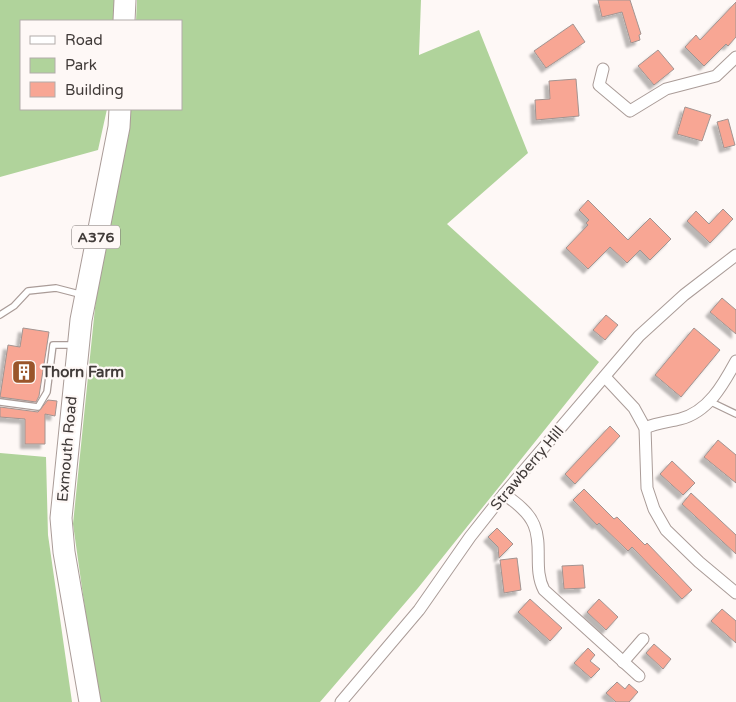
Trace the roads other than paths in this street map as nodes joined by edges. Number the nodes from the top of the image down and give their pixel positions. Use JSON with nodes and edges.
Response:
{"nodes":[{"id":1,"x":125,"y":0,"type":"edge"},
{"id":2,"x":124,"y":20,"type":"edge"},
{"id":3,"x":736,"y":57,"type":"edge"},
{"id":4,"x":603,"y":69,"type":"dead end"},
{"id":5,"x":120,"y":110,"type":"edge"},
{"id":6,"x":736,"y":255,"type":"edge"},
{"id":7,"x":85,"y":295,"type":"junction"},
{"id":8,"x":0,"y":315,"type":"edge"},
{"id":9,"x":78,"y":345,"type":"junction"},
{"id":10,"x":736,"y":361,"type":"edge"},
{"id":11,"x":605,"y":377,"type":"junction"},
{"id":12,"x":709,"y":401,"type":"junction"},
{"id":13,"x":0,"y":402,"type":"edge"},
{"id":14,"x":736,"y":414,"type":"edge"},
{"id":15,"x":645,"y":428,"type":"junction"},
{"id":16,"x":504,"y":494,"type":"junction"},
{"id":17,"x":736,"y":593,"type":"edge"},
{"id":18,"x":643,"y":638,"type":"dead end"},
{"id":19,"x":623,"y":662,"type":"junction"},
{"id":20,"x":639,"y":676,"type":"dead end"},
{"id":21,"x":90,"y":702,"type":"edge"},
{"id":22,"x":341,"y":702,"type":"edge"}],
"edges":[{"from":1,"to":2,"type":"highway"},
{"from":3,"to":4,"type":"street"},
{"from":5,"to":7,"type":"highway","name":"Exmouth Road","number":"A376"},
{"from":6,"to":11,"type":"street","name":"Strawberry Hill"},
{"from":7,"to":8,"type":"lane"},
{"from":7,"to":9,"type":"highway","name":"Exmouth Road","number":"A376"},
{"from":9,"to":13,"type":"lane"},
{"from":9,"to":21,"type":"highway","name":"Exmouth Road","number":"A376"},
{"from":10,"to":12,"type":"street"},
{"from":11,"to":15,"type":"street"},
{"from":11,"to":16,"type":"street","name":"Strawberry Hill"},
{"from":12,"to":14,"type":"lane"},
{"from":12,"to":15,"type":"street"},
{"from":15,"to":17,"type":"street"},
{"from":16,"to":19,"type":"street"},
{"from":16,"to":22,"type":"street","name":"Strawberry Hill"},
{"from":18,"to":19,"type":"street"},
{"from":19,"to":20,"type":"street"}]}
